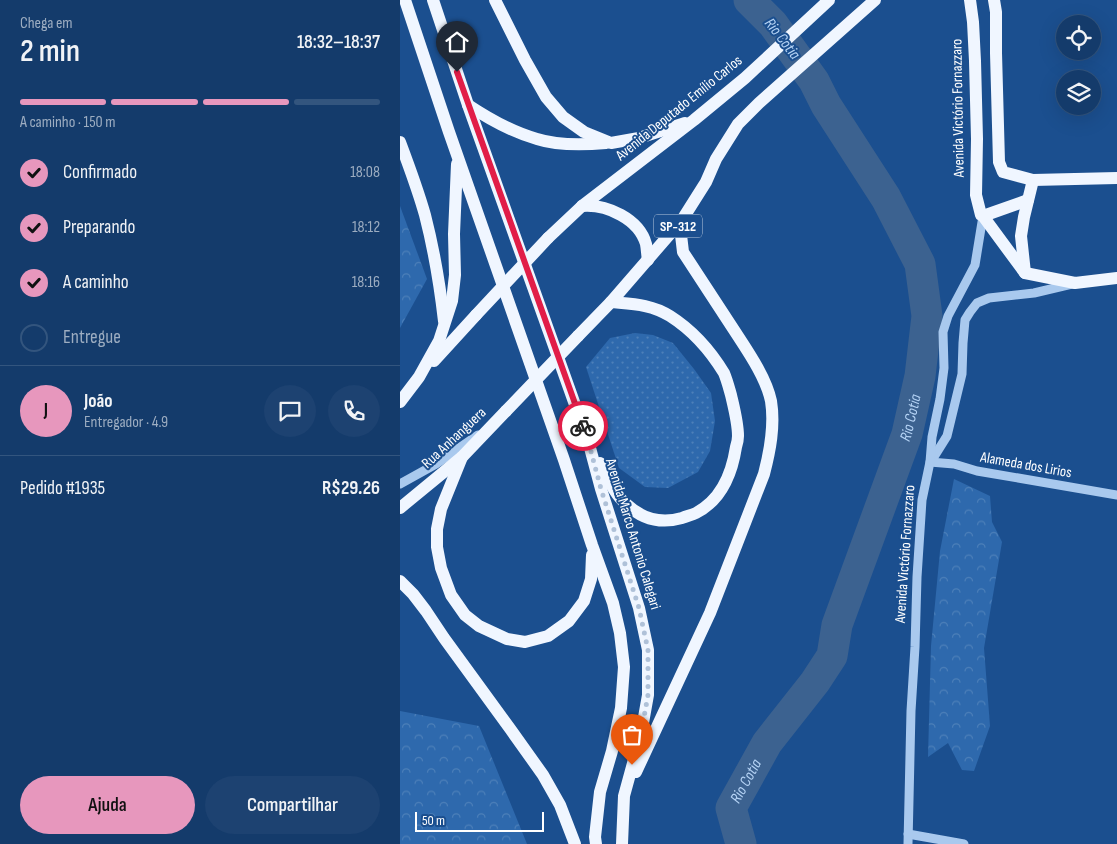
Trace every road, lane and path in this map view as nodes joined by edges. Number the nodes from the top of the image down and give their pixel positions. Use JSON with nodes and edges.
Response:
{"nodes":[{"id":1,"x":405,"y":0,"type":"edge"},
{"id":2,"x":433,"y":0,"type":"edge"},
{"id":3,"x":495,"y":0,"type":"edge"},
{"id":4,"x":829,"y":0,"type":"edge"},
{"id":5,"x":875,"y":0,"type":"edge"},
{"id":6,"x":970,"y":0,"type":"edge"},
{"id":7,"x":994,"y":0,"type":"edge"},
{"id":8,"x":468,"y":105,"type":"junction"},
{"id":9,"x":694,"y":120,"type":"junction"},
{"id":10,"x":400,"y":142,"type":"edge"},
{"id":11,"x":611,"y":143,"type":"junction"},
{"id":12,"x":457,"y":154,"type":"junction"},
{"id":13,"x":1117,"y":178,"type":"edge"},
{"id":14,"x":1033,"y":180,"type":"junction"},
{"id":15,"x":1028,"y":200,"type":"junction"},
{"id":16,"x":582,"y":206,"type":"junction"},
{"id":17,"x":982,"y":215,"type":"junction"},
{"id":18,"x":682,"y":220,"type":"junction"},
{"id":19,"x":648,"y":260,"type":"junction"},
{"id":20,"x":1025,"y":273,"type":"junction"},
{"id":21,"x":1117,"y":278,"type":"edge"},
{"id":22,"x":1075,"y":283,"type":"junction"},
{"id":23,"x":611,"y":302,"type":"junction"},
{"id":24,"x":445,"y":325,"type":"junction"},
{"id":25,"x":419,"y":377,"type":"junction"},
{"id":26,"x":400,"y":394,"type":"edge"},
{"id":27,"x":400,"y":402,"type":"edge"},
{"id":28,"x":496,"y":422,"type":"junction"},
{"id":29,"x":589,"y":444,"type":"junction"},
{"id":30,"x":462,"y":457,"type":"junction"},
{"id":31,"x":930,"y":462,"type":"junction"},
{"id":32,"x":400,"y":484,"type":"edge"},
{"id":33,"x":1117,"y":495,"type":"edge"},
{"id":34,"x":400,"y":508,"type":"edge"},
{"id":35,"x":592,"y":544,"type":"junction"},
{"id":36,"x":400,"y":581,"type":"edge"},
{"id":37,"x":624,"y":796,"type":"junction"},
{"id":38,"x":908,"y":834,"type":"junction"},
{"id":39,"x":576,"y":844,"type":"edge"},
{"id":40,"x":596,"y":844,"type":"edge"},
{"id":41,"x":622,"y":844,"type":"edge"},
{"id":42,"x":908,"y":844,"type":"edge"},
{"id":43,"x":964,"y":844,"type":"edge"}],
"edges":[{"from":1,"to":12,"type":"main road"},
{"from":2,"to":8,"type":"main road","name":"Avenida Marco Antonio Calegari"},
{"from":3,"to":11,"type":"main road"},
{"from":4,"to":9,"type":"main road","name":"Avenida Deputado Emílio Carlos"},
{"from":5,"to":18,"type":"main road","number":"SP-312"},
{"from":6,"to":17,"type":"main road","name":"Avenida Victório Fornazzaro"},
{"from":7,"to":14,"type":"main road"},
{"from":8,"to":11,"type":"main road"},
{"from":8,"to":29,"type":"main road","name":"Avenida Marco Antonio Calegari"},
{"from":9,"to":11,"type":"main road"},
{"from":9,"to":16,"type":"main road","name":"Avenida Deputado Emílio Carlos"},
{"from":10,"to":24,"type":"main road"},
{"from":12,"to":24,"type":"main road"},
{"from":12,"to":35,"type":"main road"},
{"from":13,"to":14,"type":"main road"},
{"from":14,"to":15,"type":"main road"},
{"from":15,"to":17,"type":"main road"},
{"from":15,"to":20,"type":"main road"},
{"from":16,"to":19,"type":"main road"},
{"from":16,"to":25,"type":"main road","name":"Avenida Deputado Emílio Carlos","bridge":true},
{"from":17,"to":20,"type":"main road"},
{"from":17,"to":31,"type":"street","name":"Avenida Victório Fornazzaro"},
{"from":18,"to":19,"type":"main road","number":"SP-312"},
{"from":18,"to":37,"type":"main road"},
{"from":19,"to":23,"type":"main road","number":"SP-312"},
{"from":20,"to":22,"type":"main road"},
{"from":21,"to":22,"type":"main road"},
{"from":22,"to":31,"type":"street"},
{"from":23,"to":28,"type":"main road","name":"Rua Anhanguera","number":"SP-312","bridge":true},
{"from":23,"to":29,"type":"main road"},
{"from":24,"to":25,"type":"main road"},
{"from":25,"to":26,"type":"main road"},
{"from":25,"to":27,"type":"main road"},
{"from":28,"to":30,"type":"main road","name":"Rua Anhanguera","number":"SP-312"},
{"from":28,"to":32,"type":"street"},
{"from":29,"to":37,"type":"main road","name":"Avenida Marco Antonio Calegari"},
{"from":30,"to":34,"type":"main road","name":"Rua Anhanguera","number":"SP-312"},
{"from":30,"to":35,"type":"main road"},
{"from":31,"to":33,"type":"street","name":"Alameda dos Lirios"},
{"from":31,"to":38,"type":"street","name":"Avenida Victório Fornazzaro"},
{"from":35,"to":40,"type":"main road"},
{"from":36,"to":39,"type":"main road"},
{"from":37,"to":41,"type":"main road","name":"Avenida Marco Antonio Calegari"},
{"from":38,"to":42,"type":"street","name":"Avenida Victório Fornazzaro"},
{"from":38,"to":43,"type":"street"}]}
